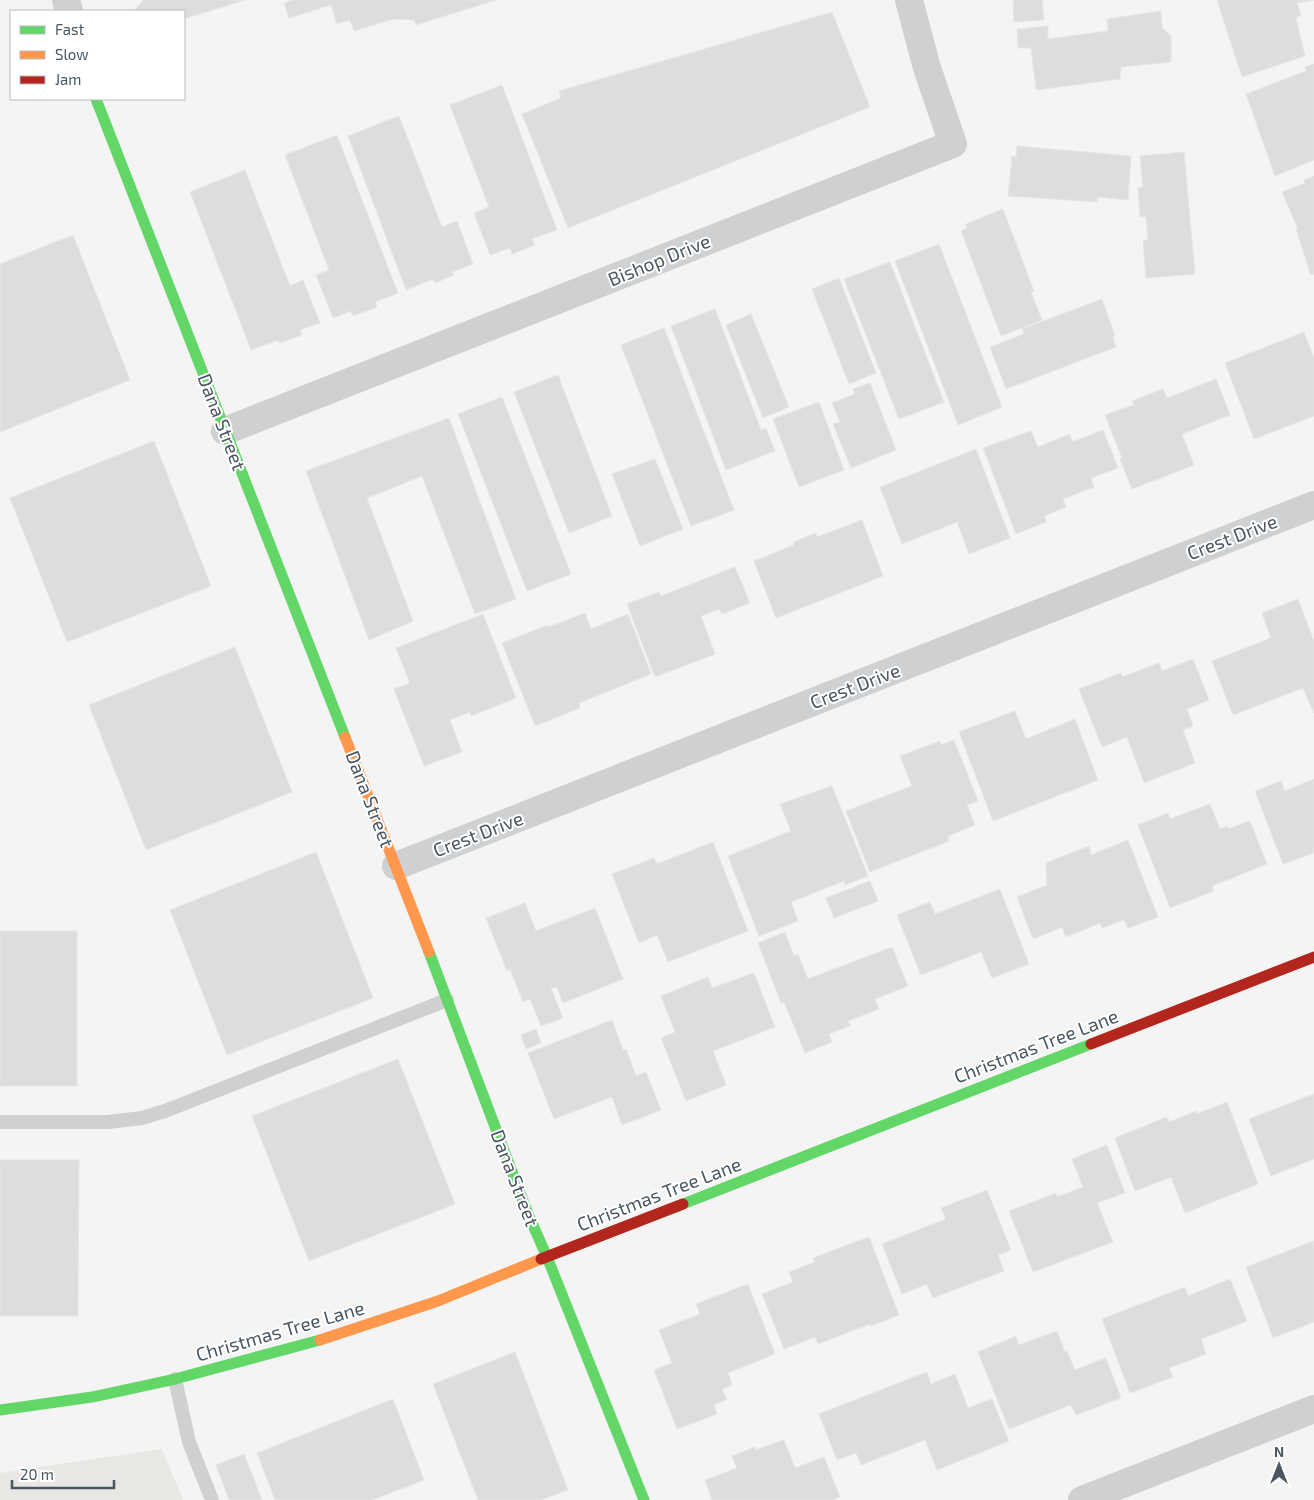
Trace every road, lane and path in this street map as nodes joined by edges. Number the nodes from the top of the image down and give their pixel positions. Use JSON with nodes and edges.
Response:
{"nodes":[{"id":1,"x":909,"y":0,"type":"edge"},
{"id":2,"x":96,"y":100,"type":"edge"},
{"id":3,"x":225,"y":431,"type":"junction"},
{"id":4,"x":1314,"y":505,"type":"edge"},
{"id":5,"x":396,"y":866,"type":"junction"},
{"id":6,"x":1314,"y":956,"type":"edge"},
{"id":7,"x":447,"y":1000,"type":"junction"},
{"id":8,"x":0,"y":1122,"type":"edge"},
{"id":9,"x":547,"y":1257,"type":"junction"},
{"id":10,"x":175,"y":1379,"type":"junction"},
{"id":11,"x":1314,"y":1409,"type":"edge"},
{"id":12,"x":0,"y":1410,"type":"edge"},
{"id":13,"x":212,"y":1500,"type":"edge"},
{"id":14,"x":644,"y":1500,"type":"edge"},
{"id":15,"x":1082,"y":1500,"type":"edge"}],
"edges":[{"from":1,"to":3,"type":"street","name":"Bishop Drive"},
{"from":2,"to":3,"type":"street","name":"Dana Street"},
{"from":3,"to":5,"type":"street","name":"Dana Street"},
{"from":4,"to":5,"type":"street","name":"Crest Drive"},
{"from":5,"to":7,"type":"street","name":"Dana Street"},
{"from":6,"to":9,"type":"street","name":"Christmas Tree Lane"},
{"from":7,"to":8,"type":"lane"},
{"from":7,"to":9,"type":"street","name":"Dana Street"},
{"from":9,"to":10,"type":"street","name":"Christmas Tree Lane"},
{"from":9,"to":14,"type":"street","name":"Dana Street"},
{"from":10,"to":12,"type":"street","name":"Christmas Tree Lane"},
{"from":10,"to":13,"type":"lane"},
{"from":11,"to":15,"type":"street"}]}
